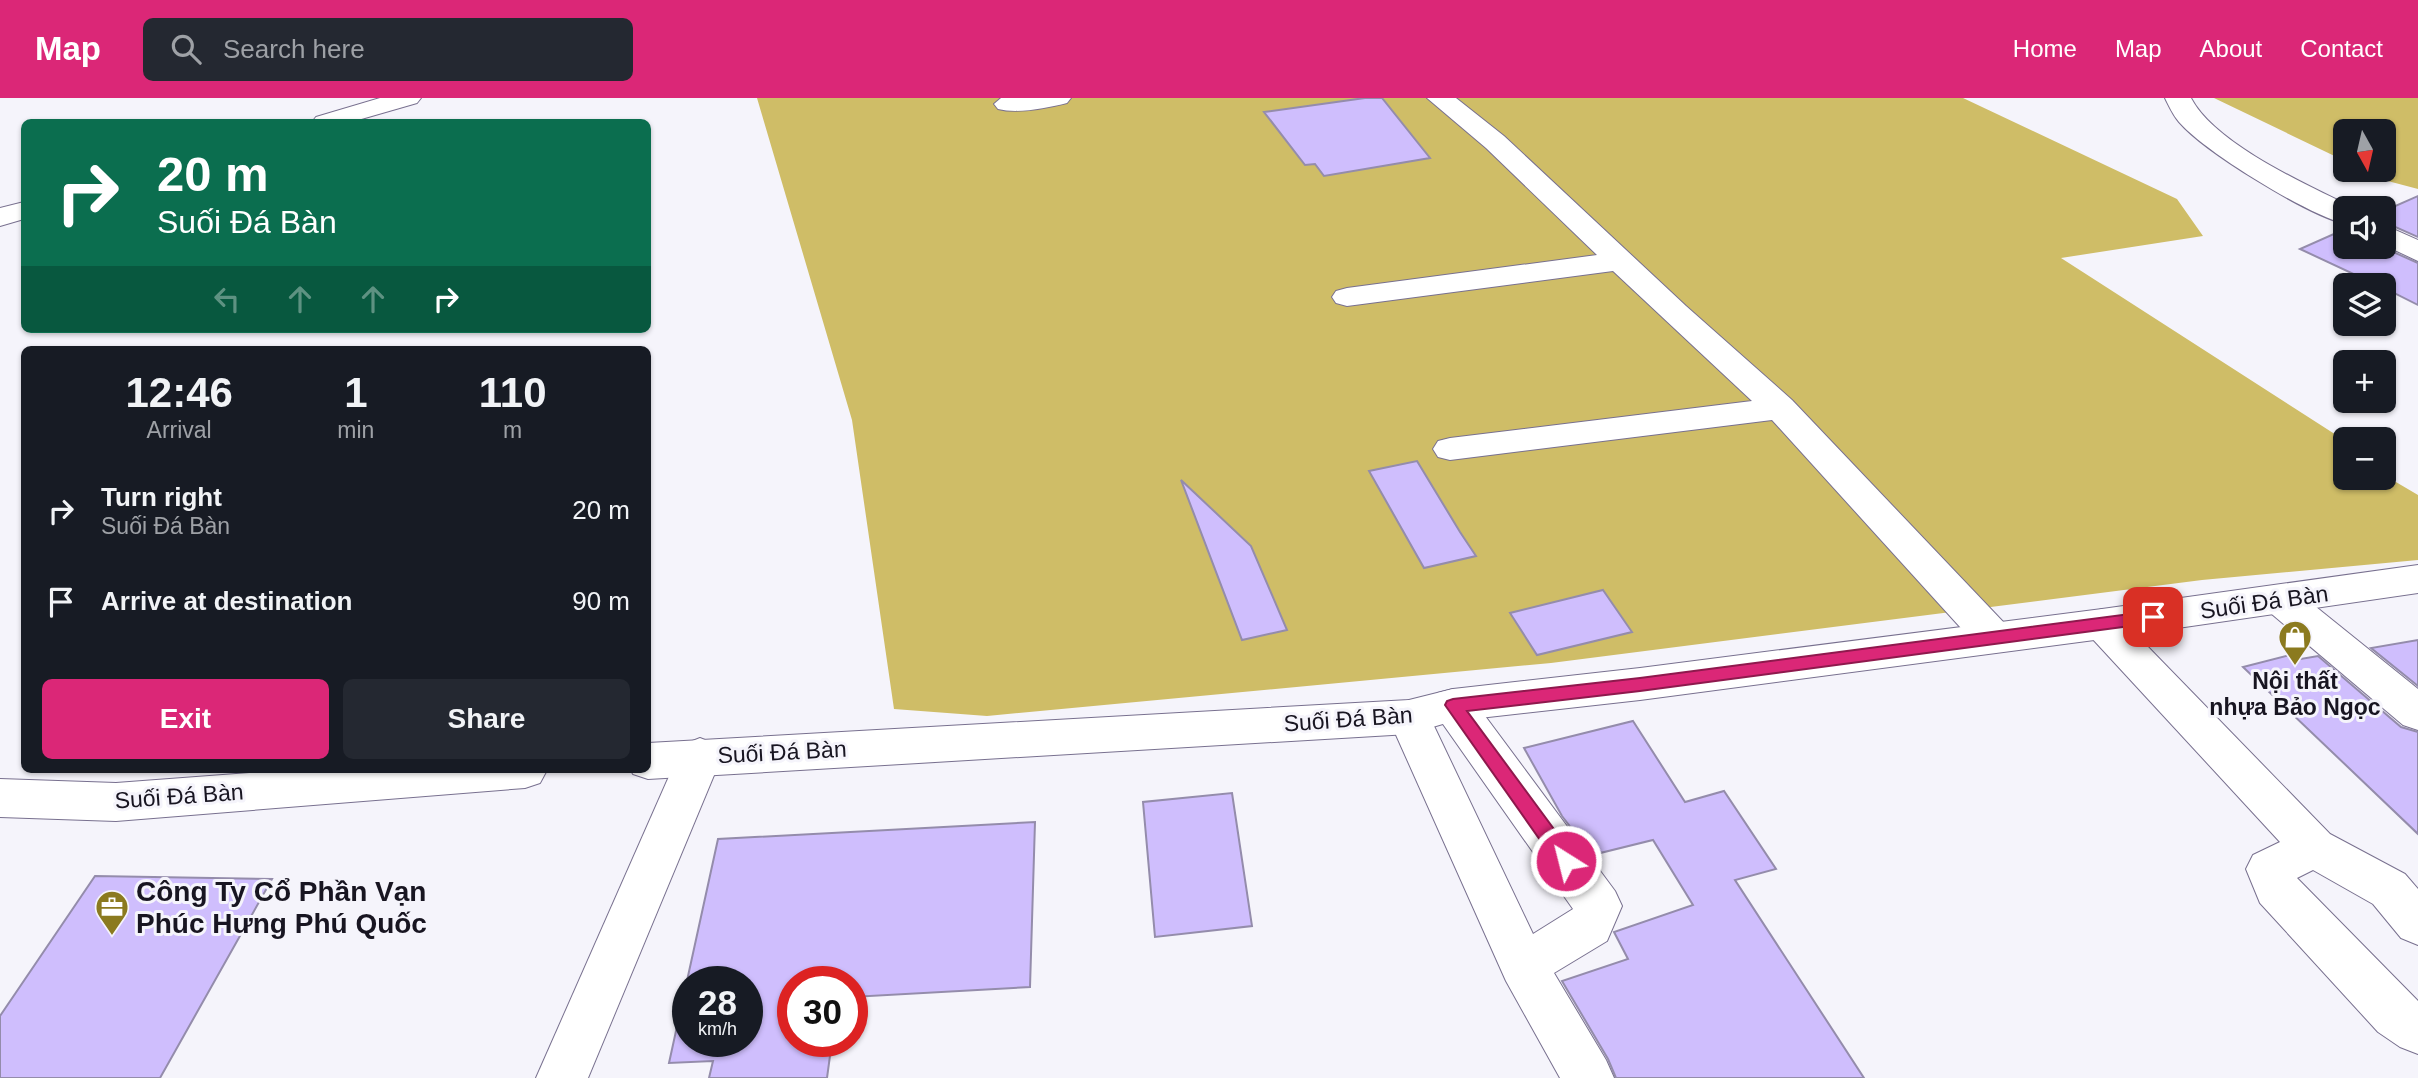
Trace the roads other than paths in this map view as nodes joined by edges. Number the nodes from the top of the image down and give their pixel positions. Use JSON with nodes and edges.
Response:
{"nodes":[{"id":1,"x":408,"y":98,"type":"edge"},
{"id":2,"x":1058,"y":98,"type":"edge"},
{"id":3,"x":1440,"y":98,"type":"edge"},
{"id":4,"x":2178,"y":98,"type":"edge"},
{"id":5,"x":1007,"y":104,"type":"dead end"},
{"id":6,"x":335,"y":119,"type":"edge"},
{"id":7,"x":2333,"y":209,"type":"edge"},
{"id":8,"x":21,"y":211,"type":"edge"},
{"id":9,"x":0,"y":217,"type":"edge"},
{"id":10,"x":2396,"y":240,"type":"edge"},
{"id":11,"x":2418,"y":252,"type":"edge"},
{"id":12,"x":1620,"y":261,"type":"junction"},
{"id":13,"x":1347,"y":297,"type":"dead end"},
{"id":14,"x":1780,"y":408,"type":"junction"},
{"id":15,"x":1450,"y":449,"type":"dead end"},
{"id":16,"x":2418,"y":579,"type":"edge"},
{"id":17,"x":2281,"y":600,"type":"junction"},
{"id":18,"x":2102,"y":624,"type":"junction"},
{"id":19,"x":1994,"y":638,"type":"junction"},
{"id":20,"x":1453,"y":705,"type":"junction"},
{"id":21,"x":2418,"y":713,"type":"edge"},
{"id":22,"x":1409,"y":717,"type":"junction"},
{"id":23,"x":700,"y":757,"type":"junction"},
{"id":24,"x":651,"y":761,"type":"edge"},
{"id":25,"x":487,"y":773,"type":"edge"},
{"id":26,"x":0,"y":798,"type":"edge"},
{"id":27,"x":2314,"y":848,"type":"junction"},
{"id":28,"x":2418,"y":923,"type":"edge"},
{"id":29,"x":1523,"y":965,"type":"junction"},
{"id":30,"x":2411,"y":1016,"type":"edge"},
{"id":31,"x":562,"y":1078,"type":"edge"},
{"id":32,"x":1588,"y":1078,"type":"edge"}],
"edges":[{"from":1,"to":6,"type":"street"},
{"from":2,"to":5,"type":"street"},
{"from":3,"to":12,"type":"street"},
{"from":4,"to":7,"type":"street"},
{"from":8,"to":9,"type":"street"},
{"from":10,"to":11,"type":"street"},
{"from":12,"to":13,"type":"street"},
{"from":12,"to":14,"type":"street"},
{"from":14,"to":15,"type":"street"},
{"from":14,"to":19,"type":"street"},
{"from":16,"to":17,"type":"street","name":"Suối Đá Bàn"},
{"from":17,"to":18,"type":"street","name":"Suối Đá Bàn"},
{"from":17,"to":21,"type":"street"},
{"from":18,"to":19,"type":"street","name":"Suối Đá Bàn"},
{"from":18,"to":27,"type":"street"},
{"from":19,"to":20,"type":"street","name":"Suối Đá Bàn"},
{"from":20,"to":22,"type":"street","name":"Suối Đá Bàn"},
{"from":20,"to":29,"type":"street"},
{"from":22,"to":23,"type":"street","name":"Suối Đá Bàn"},
{"from":22,"to":29,"type":"street"},
{"from":23,"to":24,"type":"street","name":"Suối Đá Bàn"},
{"from":23,"to":31,"type":"street"},
{"from":25,"to":26,"type":"street","name":"Suối Đá Bàn"},
{"from":27,"to":28,"type":"street"},
{"from":27,"to":30,"type":"street"},
{"from":29,"to":32,"type":"street"}]}
